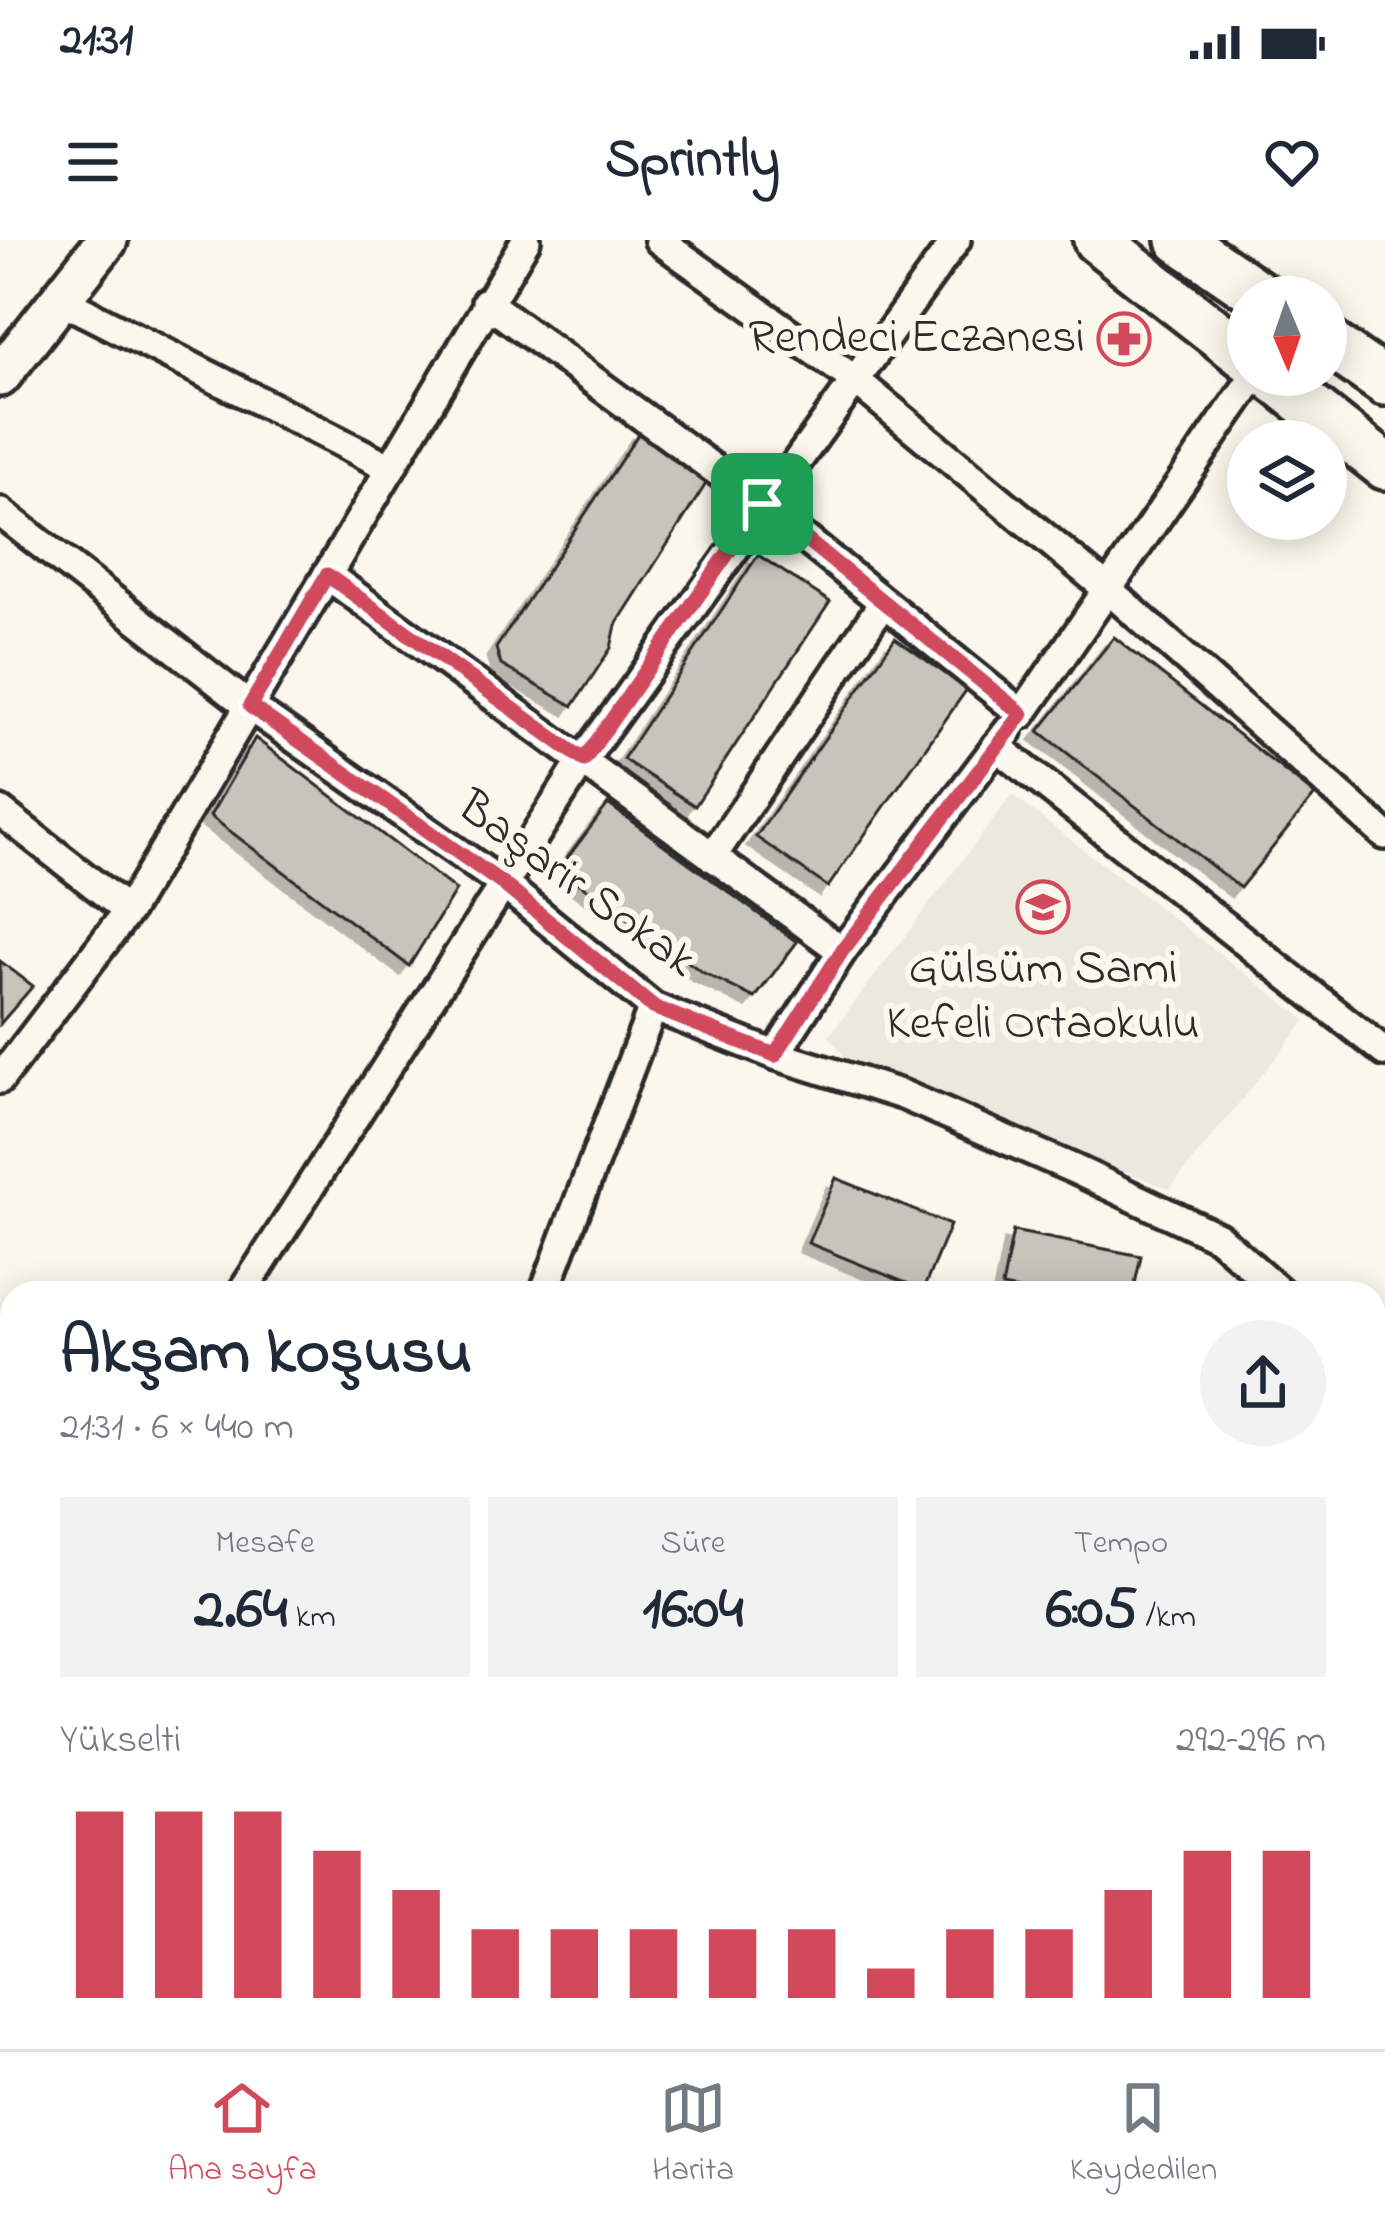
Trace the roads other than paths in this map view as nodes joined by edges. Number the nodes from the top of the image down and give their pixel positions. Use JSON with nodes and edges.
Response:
{"nodes":[{"id":1,"x":106,"y":240,"type":"edge"},
{"id":2,"x":526,"y":240,"type":"edge"},
{"id":3,"x":659,"y":240,"type":"edge"},
{"id":4,"x":956,"y":240,"type":"edge"},
{"id":5,"x":1096,"y":240,"type":"edge"},
{"id":6,"x":1180,"y":240,"type":"edge"},
{"id":7,"x":1232,"y":276,"type":"edge"},
{"id":8,"x":59,"y":299,"type":"junction"},
{"id":9,"x":486,"y":302,"type":"junction"},
{"id":10,"x":1227,"y":342,"type":"edge"},
{"id":11,"x":1347,"y":356,"type":"edge"},
{"id":12,"x":0,"y":376,"type":"edge"},
{"id":13,"x":854,"y":380,"type":"junction"},
{"id":14,"x":1385,"y":382,"type":"edge"},
{"id":15,"x":1242,"y":396,"type":"edge"},
{"id":16,"x":1297,"y":396,"type":"edge"},
{"id":17,"x":1385,"y":466,"type":"edge"},
{"id":18,"x":391,"y":468,"type":"junction"},
{"id":19,"x":762,"y":504,"type":"junction"},
{"id":20,"x":0,"y":512,"type":"edge"},
{"id":21,"x":327,"y":575,"type":"junction"},
{"id":22,"x":1111,"y":592,"type":"junction"},
{"id":23,"x":883,"y":603,"type":"junction"},
{"id":24,"x":250,"y":706,"type":"junction"},
{"id":25,"x":1022,"y":714,"type":"junction"},
{"id":26,"x":996,"y":746,"type":"junction"},
{"id":27,"x":584,"y":760,"type":"junction"},
{"id":28,"x":0,"y":811,"type":"edge"},
{"id":29,"x":1385,"y":835,"type":"edge"},
{"id":30,"x":712,"y":857,"type":"junction"},
{"id":31,"x":503,"y":884,"type":"junction"},
{"id":32,"x":128,"y":911,"type":"junction"},
{"id":33,"x":842,"y":951,"type":"junction"},
{"id":34,"x":653,"y":1007,"type":"junction"},
{"id":35,"x":1385,"y":1052,"type":"edge"},
{"id":36,"x":775,"y":1055,"type":"junction"},
{"id":37,"x":1,"y":1076,"type":"edge"},
{"id":38,"x":250,"y":1281,"type":"edge"},
{"id":39,"x":549,"y":1281,"type":"edge"},
{"id":40,"x":1267,"y":1281,"type":"edge"}],
"edges":[{"from":1,"to":8,"type":"main road"},
{"from":2,"to":9,"type":"street"},
{"from":3,"to":13,"type":"street"},
{"from":4,"to":13,"type":"street"},
{"from":5,"to":10,"type":"main road"},
{"from":6,"to":7,"type":"main road"},
{"from":8,"to":12,"type":"main road"},
{"from":8,"to":18,"type":"street"},
{"from":9,"to":18,"type":"street"},
{"from":9,"to":19,"type":"street"},
{"from":11,"to":14,"type":"main road"},
{"from":13,"to":19,"type":"street"},
{"from":13,"to":22,"type":"street"},
{"from":15,"to":22,"type":"street"},
{"from":16,"to":17,"type":"main road"},
{"from":18,"to":21,"type":"street"},
{"from":19,"to":23,"type":"street"},
{"from":19,"to":27,"type":"street"},
{"from":20,"to":24,"type":"street","name":"Başarir Sokak"},
{"from":21,"to":24,"type":"street"},
{"from":21,"to":27,"type":"street"},
{"from":22,"to":25,"type":"street"},
{"from":22,"to":29,"type":"street"},
{"from":23,"to":25,"type":"street"},
{"from":23,"to":30,"type":"street"},
{"from":24,"to":31,"type":"street","name":"Başarir Sokak"},
{"from":24,"to":32,"type":"street"},
{"from":25,"to":26,"type":"street"},
{"from":26,"to":33,"type":"street"},
{"from":26,"to":35,"type":"street"},
{"from":27,"to":30,"type":"street"},
{"from":27,"to":31,"type":"street"},
{"from":28,"to":32,"type":"street"},
{"from":30,"to":33,"type":"street"},
{"from":31,"to":34,"type":"street","name":"Başarir Sokak"},
{"from":31,"to":38,"type":"street"},
{"from":32,"to":37,"type":"street"},
{"from":33,"to":36,"type":"street"},
{"from":34,"to":36,"type":"street","name":"Başarir Sokak"},
{"from":34,"to":39,"type":"street"},
{"from":36,"to":40,"type":"street","name":"Başarir Sokak"}]}
